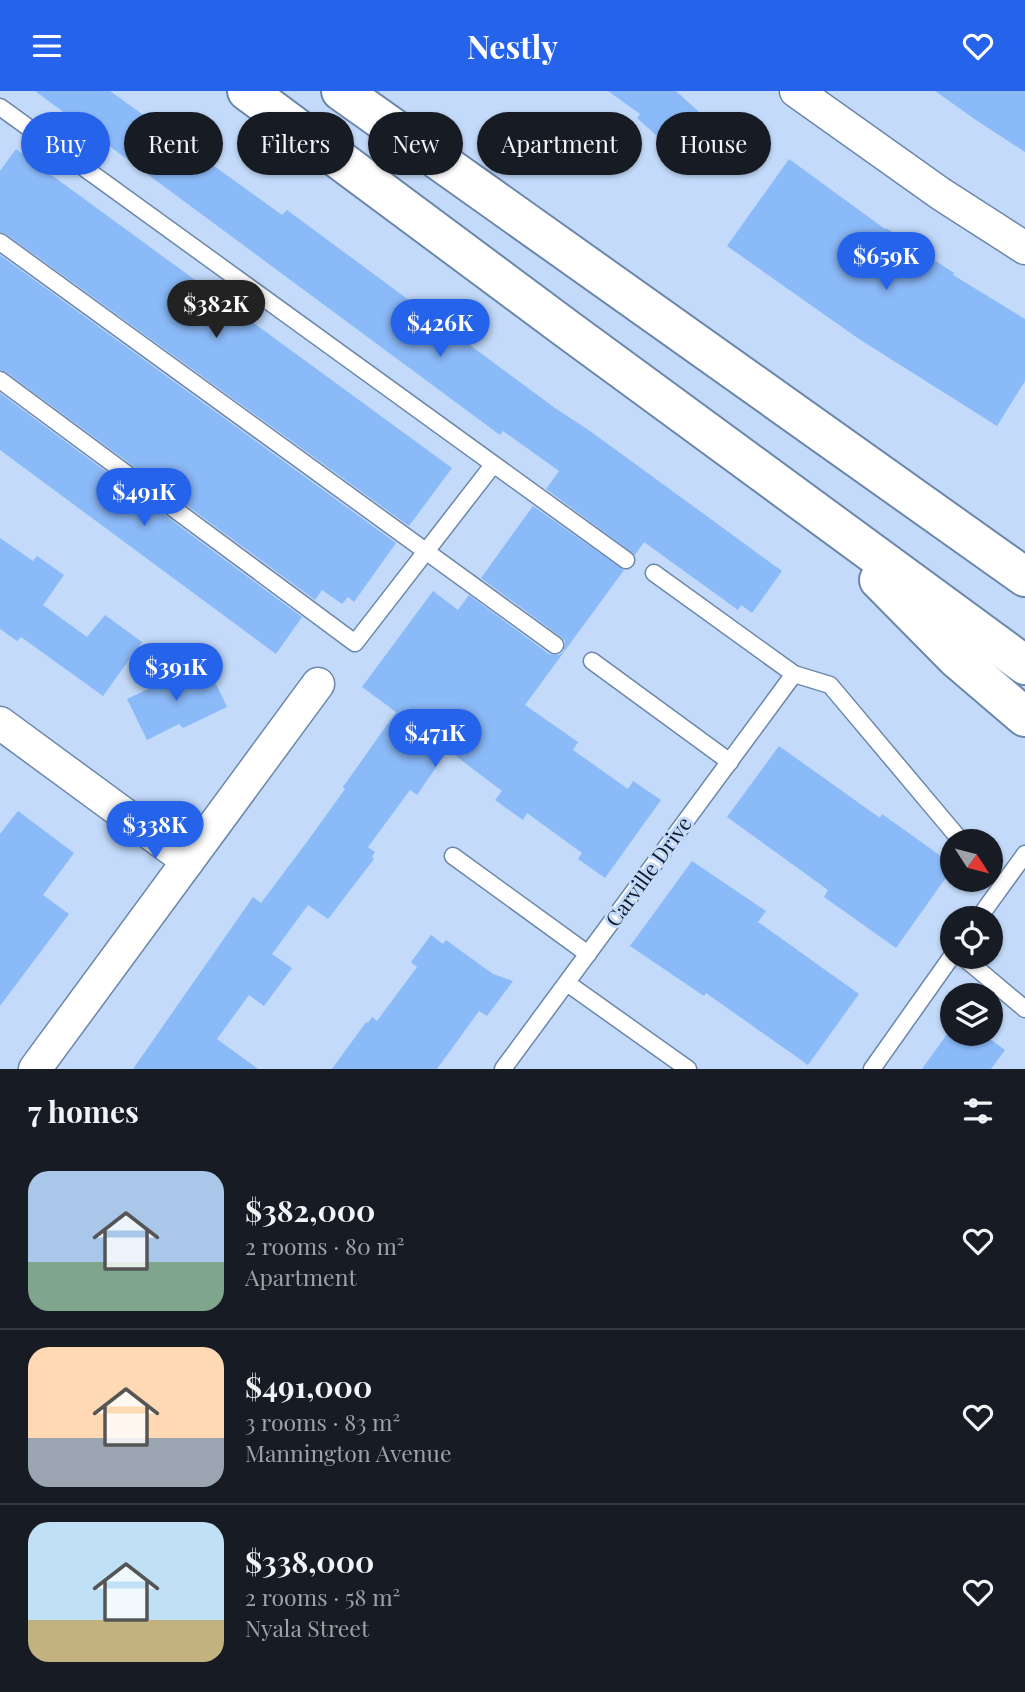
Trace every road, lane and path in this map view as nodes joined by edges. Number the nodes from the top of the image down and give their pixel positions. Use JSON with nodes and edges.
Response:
{"nodes":[{"id":1,"x":237,"y":91,"type":"edge"},
{"id":2,"x":341,"y":91,"type":"edge"},
{"id":3,"x":796,"y":91,"type":"edge"},
{"id":4,"x":261,"y":102,"type":"edge"},
{"id":5,"x":1,"y":109,"type":"edge"},
{"id":6,"x":0,"y":242,"type":"edge"},
{"id":7,"x":1025,"y":248,"type":"edge"},
{"id":8,"x":0,"y":380,"type":"edge"},
{"id":9,"x":493,"y":465,"type":"junction"},
{"id":10,"x":793,"y":495,"type":"junction"},
{"id":11,"x":426,"y":549,"type":"junction"},
{"id":12,"x":626,"y":560,"type":"dead end"},
{"id":13,"x":654,"y":573,"type":"dead end"},
{"id":14,"x":1025,"y":577,"type":"edge"},
{"id":15,"x":555,"y":645,"type":"dead end"},
{"id":16,"x":592,"y":661,"type":"dead end"},
{"id":17,"x":1025,"y":665,"type":"edge"},
{"id":18,"x":794,"y":674,"type":"junction"},
{"id":19,"x":318,"y":684,"type":"dead end"},
{"id":20,"x":1025,"y":717,"type":"edge"},
{"id":21,"x":0,"y":723,"type":"edge"},
{"id":22,"x":730,"y":762,"type":"junction"},
{"id":23,"x":951,"y":829,"type":"edge"},
{"id":24,"x":1025,"y":854,"type":"edge"},
{"id":25,"x":453,"y":856,"type":"dead end"},
{"id":26,"x":188,"y":861,"type":"junction"},
{"id":27,"x":1003,"y":875,"type":"edge"},
{"id":28,"x":588,"y":954,"type":"junction"},
{"id":29,"x":943,"y":969,"type":"edge"},
{"id":30,"x":977,"y":969,"type":"edge"},
{"id":31,"x":567,"y":983,"type":"junction"},
{"id":32,"x":1025,"y":1009,"type":"edge"},
{"id":33,"x":35,"y":1069,"type":"edge"},
{"id":34,"x":503,"y":1069,"type":"edge"},
{"id":35,"x":688,"y":1069,"type":"edge"},
{"id":36,"x":872,"y":1069,"type":"edge"}],
"edges":[{"from":1,"to":4,"type":"highway"},
{"from":2,"to":14,"type":"highway"},
{"from":3,"to":7,"type":"street"},
{"from":4,"to":10,"type":"highway"},
{"from":5,"to":9,"type":"lane"},
{"from":6,"to":11,"type":"lane"},
{"from":8,"to":11,"type":"lane"},
{"from":9,"to":11,"type":"lane"},
{"from":9,"to":12,"type":"lane"},
{"from":10,"to":17,"type":"highway"},
{"from":10,"to":20,"type":"highway"},
{"from":11,"to":15,"type":"lane"},
{"from":13,"to":18,"type":"lane"},
{"from":16,"to":22,"type":"lane"},
{"from":18,"to":22,"type":"lane","name":"Carville Drive"},
{"from":18,"to":23,"type":"lane"},
{"from":19,"to":26,"type":"street"},
{"from":21,"to":26,"type":"street"},
{"from":22,"to":28,"type":"lane","name":"Carville Drive"},
{"from":24,"to":27,"type":"lane"},
{"from":25,"to":28,"type":"lane"},
{"from":26,"to":33,"type":"street"},
{"from":28,"to":31,"type":"lane","name":"Carville Drive"},
{"from":29,"to":36,"type":"lane"},
{"from":30,"to":32,"type":"lane"},
{"from":31,"to":34,"type":"lane","name":"Carville Drive"},
{"from":31,"to":35,"type":"lane"}]}
